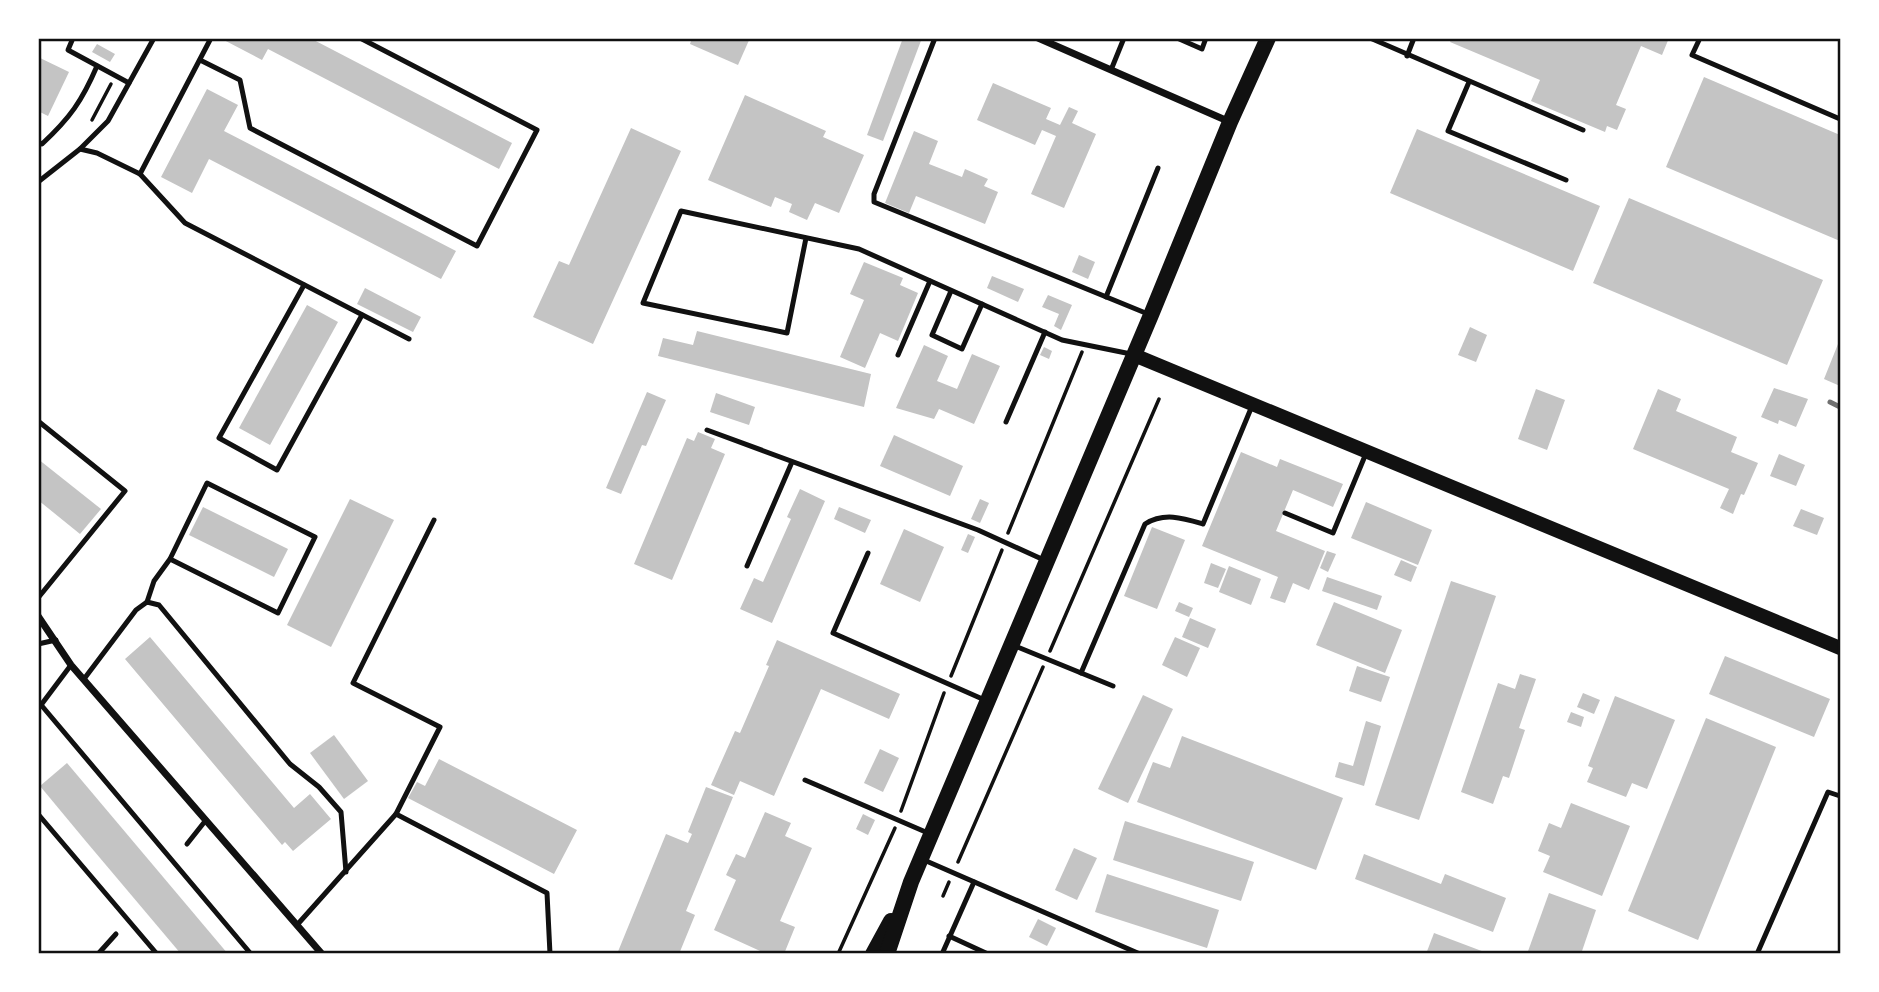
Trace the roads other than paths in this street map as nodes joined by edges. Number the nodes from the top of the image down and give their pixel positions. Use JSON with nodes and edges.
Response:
{"nodes":[{"id":1,"x":73,"y":38,"type":"edge"},
{"id":2,"x":154,"y":38,"type":"edge"},
{"id":3,"x":211,"y":38,"type":"edge"},
{"id":4,"x":360,"y":38,"type":"edge"},
{"id":5,"x":935,"y":38,"type":"edge"},
{"id":6,"x":1038,"y":38,"type":"edge"},
{"id":7,"x":1124,"y":38,"type":"edge"},
{"id":8,"x":1177,"y":38,"type":"edge"},
{"id":9,"x":1206,"y":38,"type":"edge"},
{"id":10,"x":1268,"y":38,"type":"edge"},
{"id":11,"x":1370,"y":38,"type":"edge"},
{"id":12,"x":1414,"y":38,"type":"edge"},
{"id":13,"x":1700,"y":38,"type":"edge"},
{"id":14,"x":1407,"y":56,"type":"junction"},
{"id":15,"x":200,"y":60,"type":"junction"},
{"id":16,"x":97,"y":66,"type":"junction"},
{"id":17,"x":1111,"y":70,"type":"junction"},
{"id":18,"x":1469,"y":82,"type":"junction"},
{"id":19,"x":129,"y":83,"type":"junction"},
{"id":20,"x":1840,"y":119,"type":"edge"},
{"id":21,"x":1230,"y":122,"type":"junction"},
{"id":22,"x":1583,"y":130,"type":"dead end"},
{"id":23,"x":38,"y":142,"type":"edge"},
{"id":24,"x":80,"y":149,"type":"junction"},
{"id":25,"x":1158,"y":168,"type":"dead end"},
{"id":26,"x":140,"y":174,"type":"junction"},
{"id":27,"x":1566,"y":180,"type":"dead end"},
{"id":28,"x":38,"y":182,"type":"edge"},
{"id":29,"x":806,"y":238,"type":"junction"},
{"id":30,"x":930,"y":281,"type":"junction"},
{"id":31,"x":304,"y":285,"type":"junction"},
{"id":32,"x":951,"y":291,"type":"junction"},
{"id":33,"x":1106,"y":297,"type":"junction"},
{"id":34,"x":982,"y":304,"type":"junction"},
{"id":35,"x":362,"y":315,"type":"junction"},
{"id":36,"x":1151,"y":315,"type":"junction"},
{"id":37,"x":1045,"y":332,"type":"junction"},
{"id":38,"x":409,"y":339,"type":"dead end"},
{"id":39,"x":898,"y":355,"type":"dead end"},
{"id":40,"x":1135,"y":355,"type":"junction"},
{"id":41,"x":1252,"y":404,"type":"junction"},
{"id":42,"x":38,"y":421,"type":"edge"},
{"id":43,"x":1006,"y":422,"type":"dead end"},
{"id":44,"x":707,"y":430,"type":"dead end"},
{"id":45,"x":1367,"y":451,"type":"junction"},
{"id":46,"x":792,"y":462,"type":"junction"},
{"id":47,"x":1285,"y":513,"type":"dead end"},
{"id":48,"x":434,"y":520,"type":"dead end"},
{"id":49,"x":868,"y":553,"type":"dead end"},
{"id":50,"x":170,"y":559,"type":"junction"},
{"id":51,"x":1047,"y":561,"type":"junction"},
{"id":52,"x":747,"y":566,"type":"dead end"},
{"id":53,"x":38,"y":598,"type":"edge"},
{"id":54,"x":147,"y":602,"type":"junction"},
{"id":55,"x":38,"y":616,"type":"edge"},
{"id":56,"x":56,"y":640,"type":"junction"},
{"id":57,"x":38,"y":645,"type":"edge"},
{"id":58,"x":1012,"y":645,"type":"junction"},
{"id":59,"x":1840,"y":648,"type":"edge"},
{"id":60,"x":71,"y":665,"type":"junction"},
{"id":61,"x":1081,"y":673,"type":"junction"},
{"id":62,"x":84,"y":679,"type":"junction"},
{"id":63,"x":1113,"y":687,"type":"dead end"},
{"id":64,"x":988,"y":701,"type":"junction"},
{"id":65,"x":40,"y":707,"type":"edge"},
{"id":66,"x":805,"y":780,"type":"dead end"},
{"id":67,"x":1840,"y":796,"type":"edge"},
{"id":68,"x":38,"y":814,"type":"edge"},
{"id":69,"x":396,"y":814,"type":"junction"},
{"id":70,"x":206,"y":820,"type":"junction"},
{"id":71,"x":931,"y":835,"type":"junction"},
{"id":72,"x":187,"y":844,"type":"dead end"},
{"id":73,"x":921,"y":859,"type":"junction"},
{"id":74,"x":346,"y":872,"type":"junction"},
{"id":75,"x":974,"y":882,"type":"junction"},
{"id":76,"x":906,"y":895,"type":"junction"},
{"id":77,"x":298,"y":925,"type":"junction"},
{"id":78,"x":116,"y":934,"type":"dead end"},
{"id":79,"x":950,"y":936,"type":"junction"},
{"id":80,"x":315,"y":946,"type":"junction"},
{"id":81,"x":98,"y":954,"type":"edge"},
{"id":82,"x":157,"y":954,"type":"edge"},
{"id":83,"x":251,"y":954,"type":"edge"},
{"id":84,"x":309,"y":954,"type":"edge"},
{"id":85,"x":322,"y":954,"type":"edge"},
{"id":86,"x":551,"y":954,"type":"edge"},
{"id":87,"x":873,"y":954,"type":"edge"},
{"id":88,"x":887,"y":954,"type":"edge"},
{"id":89,"x":942,"y":954,"type":"edge"},
{"id":90,"x":988,"y":954,"type":"edge"},
{"id":91,"x":1140,"y":954,"type":"edge"},
{"id":92,"x":1757,"y":954,"type":"edge"}],
"edges":[{"from":1,"to":16,"type":"lane"},
{"from":2,"to":19,"type":"lane"},
{"from":3,"to":15,"type":"lane"},
{"from":4,"to":15,"type":"lane"},
{"from":5,"to":33,"type":"lane"},
{"from":6,"to":17,"type":"street"},
{"from":7,"to":17,"type":"lane"},
{"from":8,"to":9,"type":"lane"},
{"from":10,"to":21,"type":"main road"},
{"from":11,"to":14,"type":"lane"},
{"from":12,"to":14,"type":"lane"},
{"from":13,"to":20,"type":"lane"},
{"from":14,"to":18,"type":"lane"},
{"from":15,"to":26,"type":"lane"},
{"from":16,"to":19,"type":"lane"},
{"from":16,"to":23,"type":"lane"},
{"from":17,"to":21,"type":"street"},
{"from":18,"to":22,"type":"lane"},
{"from":18,"to":27,"type":"lane"},
{"from":19,"to":24,"type":"lane"},
{"from":21,"to":36,"type":"main road"},
{"from":24,"to":26,"type":"lane"},
{"from":24,"to":28,"type":"lane"},
{"from":25,"to":33,"type":"lane"},
{"from":26,"to":31,"type":"lane"},
{"from":29,"to":29,"type":"lane"},
{"from":29,"to":30,"type":"lane"},
{"from":30,"to":32,"type":"lane"},
{"from":30,"to":39,"type":"lane"},
{"from":31,"to":35,"type":"lane"},
{"from":31,"to":35,"type":"lane"},
{"from":32,"to":34,"type":"lane"},
{"from":32,"to":34,"type":"lane"},
{"from":33,"to":36,"type":"lane"},
{"from":34,"to":37,"type":"lane"},
{"from":35,"to":38,"type":"lane"},
{"from":36,"to":40,"type":"main road"},
{"from":37,"to":40,"type":"lane"},
{"from":37,"to":43,"type":"lane"},
{"from":40,"to":41,"type":"main road"},
{"from":40,"to":51,"type":"main road"},
{"from":41,"to":45,"type":"main road"},
{"from":41,"to":61,"type":"lane"},
{"from":42,"to":53,"type":"lane"},
{"from":44,"to":46,"type":"lane"},
{"from":45,"to":47,"type":"lane"},
{"from":45,"to":59,"type":"main road"},
{"from":46,"to":51,"type":"lane"},
{"from":46,"to":52,"type":"lane"},
{"from":48,"to":69,"type":"lane"},
{"from":49,"to":64,"type":"lane"},
{"from":50,"to":50,"type":"lane"},
{"from":50,"to":54,"type":"lane"},
{"from":51,"to":58,"type":"main road"},
{"from":54,"to":62,"type":"lane"},
{"from":54,"to":74,"type":"lane"},
{"from":55,"to":56,"type":"street"},
{"from":56,"to":57,"type":"lane"},
{"from":56,"to":60,"type":"street"},
{"from":58,"to":61,"type":"lane"},
{"from":58,"to":64,"type":"main road"},
{"from":60,"to":62,"type":"street"},
{"from":60,"to":65,"type":"lane"},
{"from":61,"to":63,"type":"lane"},
{"from":62,"to":70,"type":"street"},
{"from":64,"to":71,"type":"main road"},
{"from":65,"to":83,"type":"lane"},
{"from":66,"to":71,"type":"lane"},
{"from":67,"to":92,"type":"lane"},
{"from":68,"to":82,"type":"lane"},
{"from":69,"to":74,"type":"lane"},
{"from":69,"to":86,"type":"lane"},
{"from":70,"to":72,"type":"lane"},
{"from":70,"to":77,"type":"street"},
{"from":71,"to":73,"type":"main road"},
{"from":73,"to":75,"type":"lane"},
{"from":73,"to":76,"type":"main road"},
{"from":74,"to":77,"type":"lane"},
{"from":75,"to":79,"type":"lane"},
{"from":75,"to":91,"type":"lane"},
{"from":76,"to":87,"type":"main road"},
{"from":76,"to":88,"type":"main road"},
{"from":77,"to":80,"type":"street"},
{"from":78,"to":81,"type":"lane"},
{"from":79,"to":89,"type":"lane"},
{"from":79,"to":90,"type":"lane"},
{"from":80,"to":84,"type":"lane"},
{"from":80,"to":85,"type":"street"}]}
